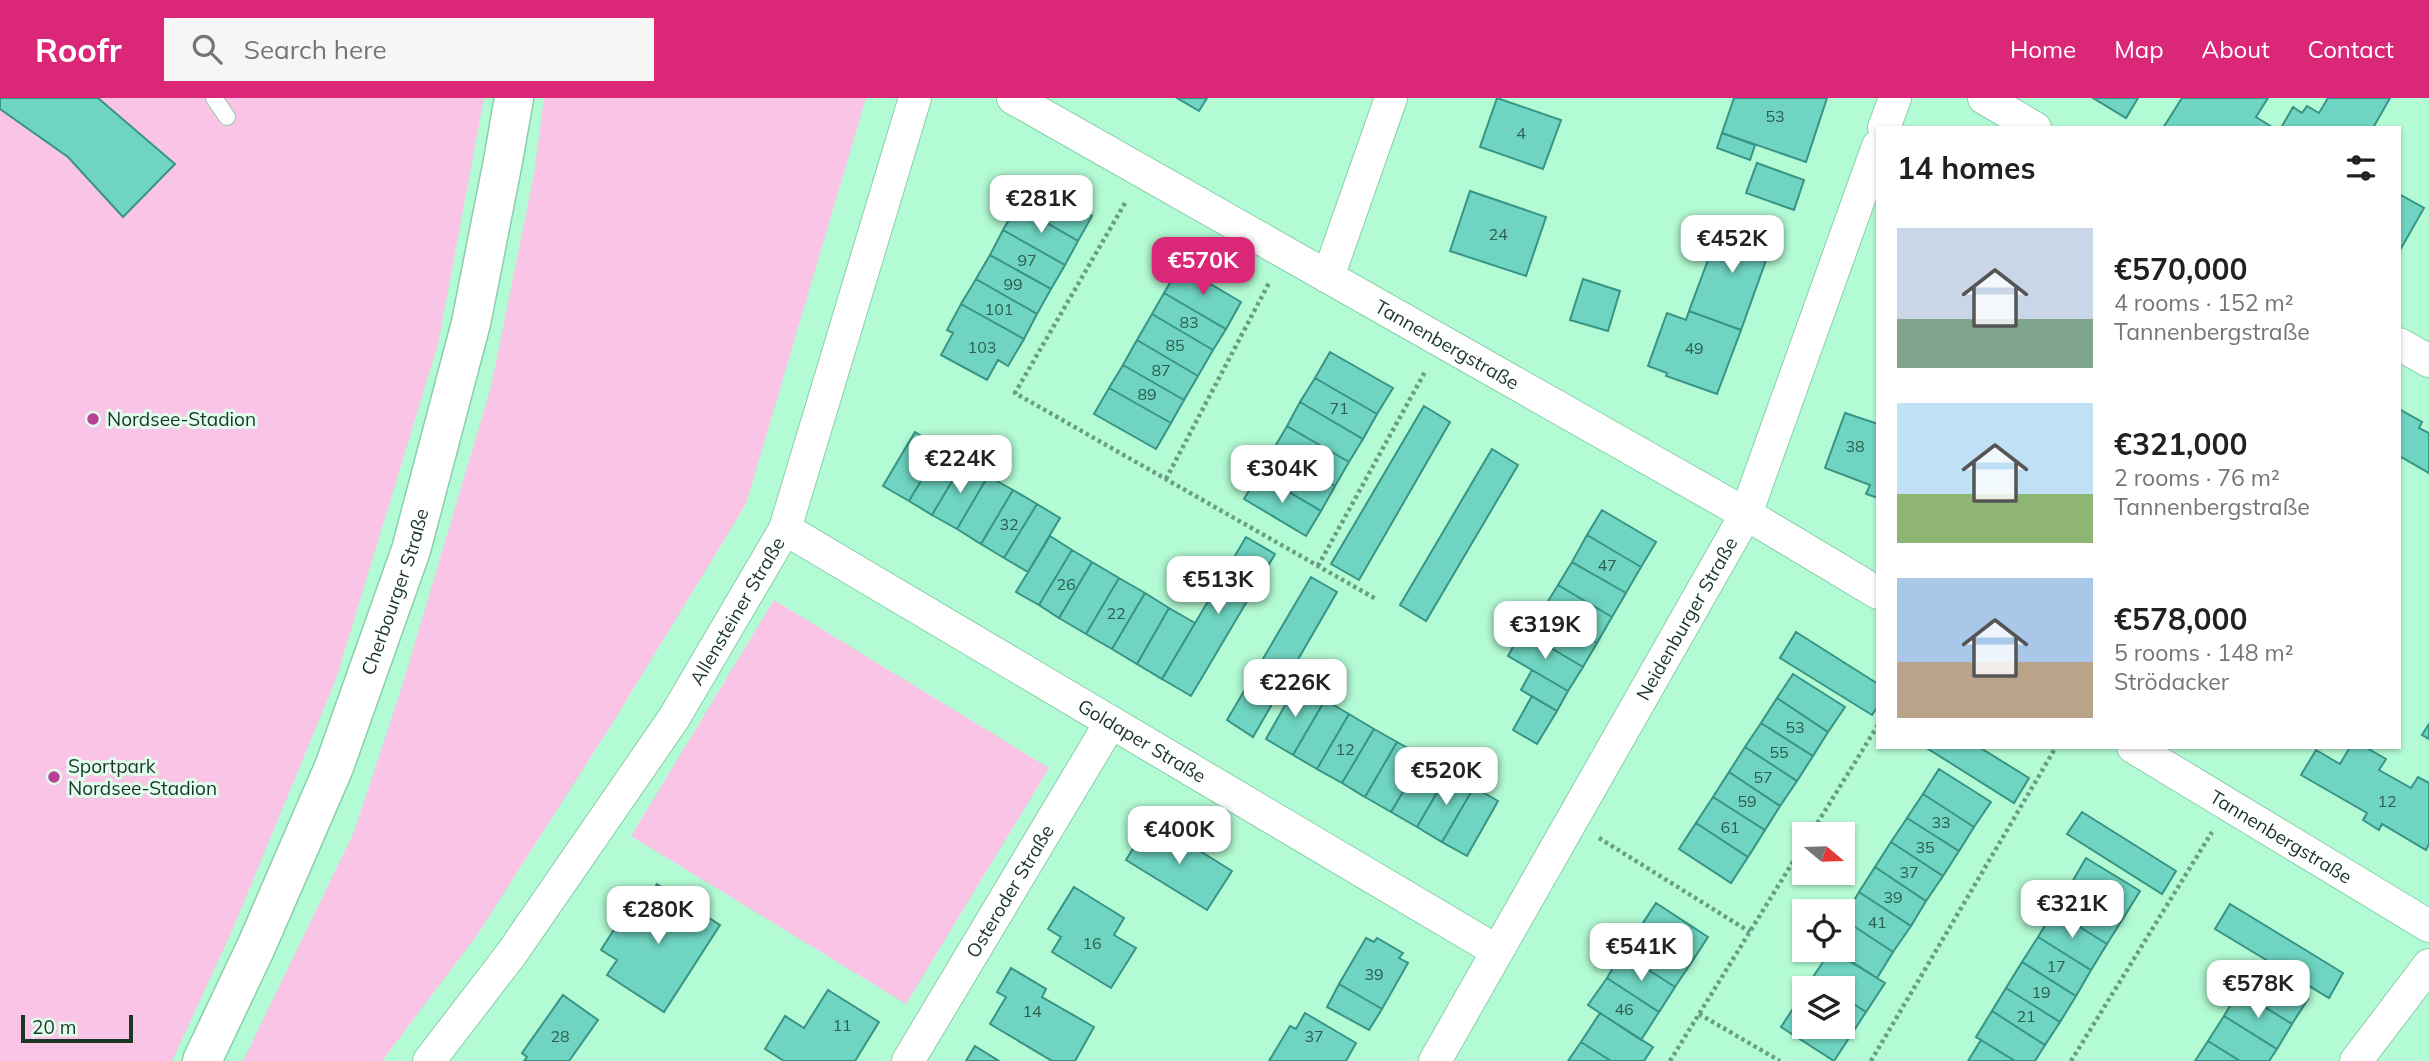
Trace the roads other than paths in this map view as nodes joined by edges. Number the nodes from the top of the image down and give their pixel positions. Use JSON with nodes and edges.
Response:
{"nodes":[{"id":1,"x":214,"y":98,"type":"edge"},
{"id":2,"x":514,"y":98,"type":"edge"},
{"id":3,"x":915,"y":98,"type":"edge"},
{"id":4,"x":1013,"y":98,"type":"edge"},
{"id":5,"x":1391,"y":98,"type":"edge"},
{"id":6,"x":1895,"y":98,"type":"edge"},
{"id":7,"x":1984,"y":98,"type":"edge"},
{"id":8,"x":227,"y":117,"type":"dead end"},
{"id":9,"x":1885,"y":126,"type":"edge"},
{"id":10,"x":2032,"y":126,"type":"edge"},
{"id":11,"x":1876,"y":152,"type":"edge"},
{"id":12,"x":1328,"y":277,"type":"junction"},
{"id":13,"x":2401,"y":345,"type":"edge"},
{"id":14,"x":2429,"y":361,"type":"edge"},
{"id":15,"x":1746,"y":514,"type":"junction"},
{"id":16,"x":785,"y":529,"type":"junction"},
{"id":17,"x":1876,"y":592,"type":"edge"},
{"id":18,"x":1111,"y":722,"type":"junction"},
{"id":19,"x":2136,"y":749,"type":"edge"},
{"id":20,"x":2429,"y":926,"type":"edge"},
{"id":21,"x":1497,"y":951,"type":"junction"},
{"id":22,"x":2429,"y":965,"type":"edge"},
{"id":23,"x":202,"y":1061,"type":"edge"},
{"id":24,"x":429,"y":1061,"type":"edge"},
{"id":25,"x":908,"y":1061,"type":"edge"},
{"id":26,"x":1435,"y":1061,"type":"edge"},
{"id":27,"x":2356,"y":1061,"type":"edge"}],
"edges":[{"from":1,"to":8,"type":"lane"},
{"from":2,"to":23,"type":"main road","name":"Cherbourger Straße"},
{"from":3,"to":16,"type":"street","name":"Allensteiner Straße"},
{"from":4,"to":12,"type":"street","name":"Tannenbergstraße"},
{"from":5,"to":12,"type":"street"},
{"from":6,"to":9,"type":"street"},
{"from":7,"to":10,"type":"street"},
{"from":11,"to":15,"type":"street","name":"Neidenburger Straße"},
{"from":12,"to":15,"type":"street","name":"Tannenbergstraße"},
{"from":13,"to":14,"type":"street"},
{"from":15,"to":17,"type":"street","name":"Tannenbergstraße"},
{"from":15,"to":21,"type":"street","name":"Neidenburger Straße"},
{"from":16,"to":18,"type":"street","name":"Goldaper Straße"},
{"from":16,"to":24,"type":"street","name":"Allensteiner Straße"},
{"from":18,"to":21,"type":"street","name":"Goldaper Straße"},
{"from":18,"to":25,"type":"street","name":"Osteroder Straße"},
{"from":19,"to":20,"type":"street","name":"Tannenbergstraße"},
{"from":21,"to":26,"type":"street","name":"Neidenburger Straße"},
{"from":22,"to":27,"type":"street"}]}
